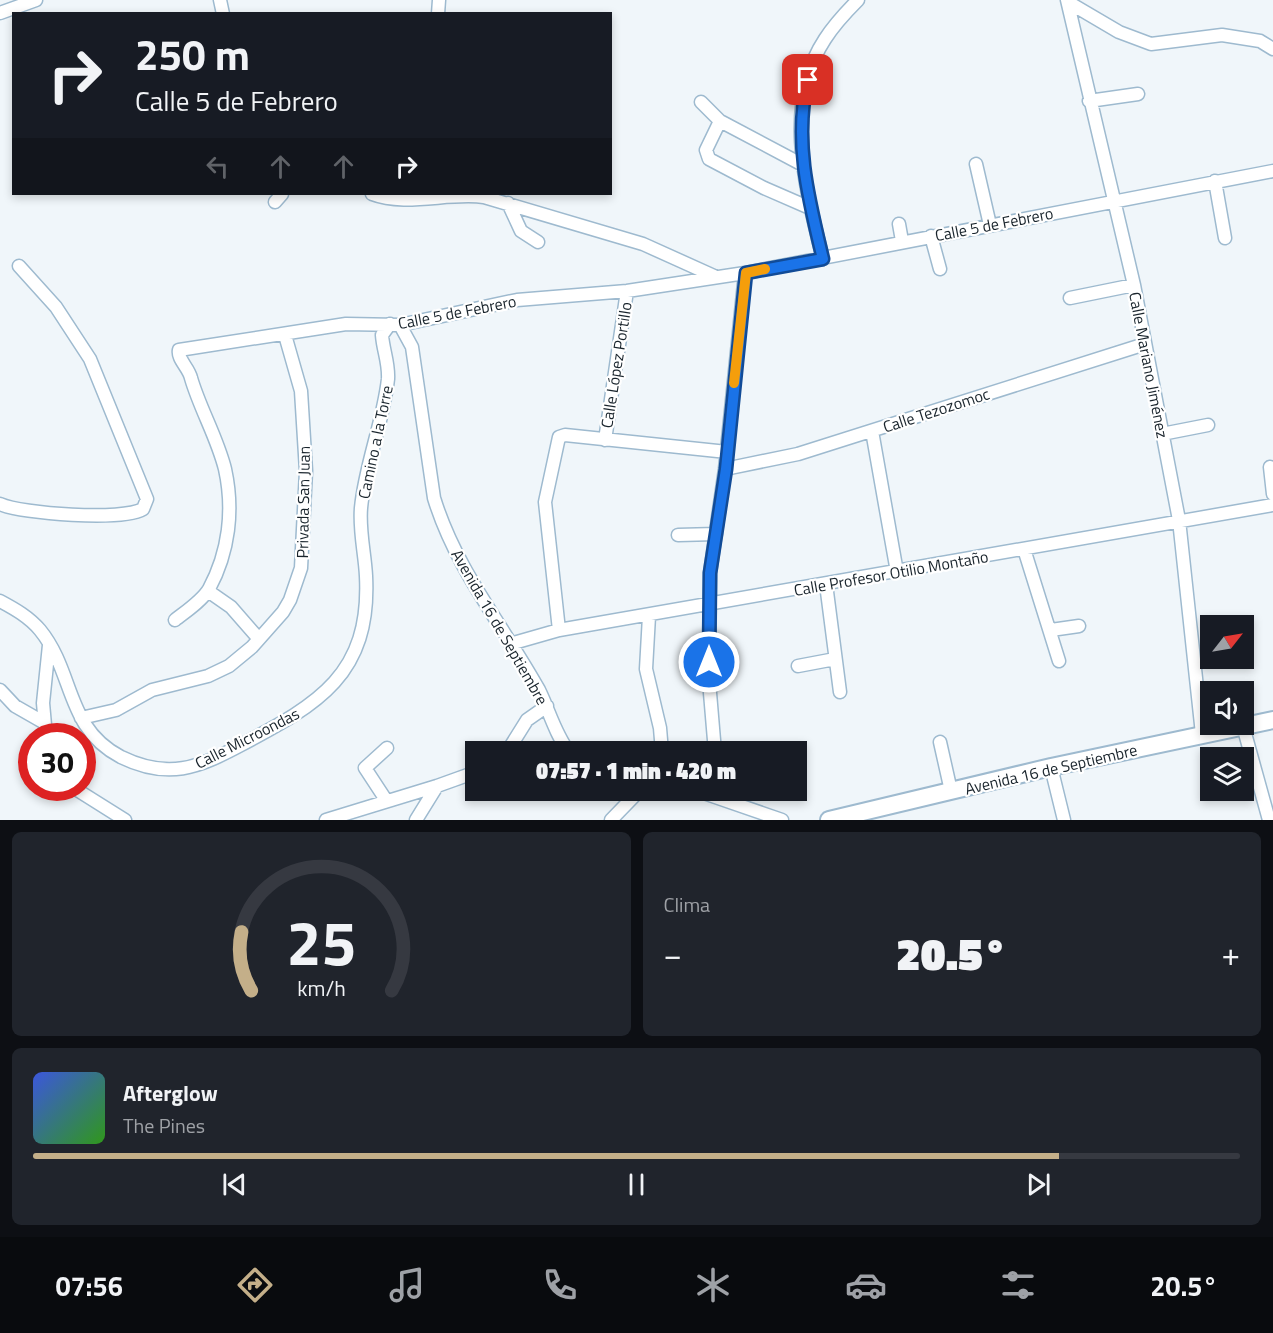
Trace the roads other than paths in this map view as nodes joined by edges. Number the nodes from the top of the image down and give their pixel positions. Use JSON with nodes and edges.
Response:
{"nodes":[{"id":1,"x":36,"y":0,"type":"edge"},
{"id":2,"x":858,"y":0,"type":"edge"},
{"id":3,"x":1068,"y":1,"type":"edge"},
{"id":4,"x":0,"y":13,"type":"edge"},
{"id":5,"x":1273,"y":49,"type":"edge"},
{"id":6,"x":1138,"y":93,"type":"dead end"},
{"id":7,"x":1089,"y":101,"type":"junction"},
{"id":8,"x":701,"y":102,"type":"dead end"},
{"id":9,"x":720,"y":121,"type":"junction"},
{"id":10,"x":976,"y":164,"type":"dead end"},
{"id":11,"x":803,"y":165,"type":"junction"},
{"id":12,"x":1273,"y":171,"type":"edge"},
{"id":13,"x":1215,"y":181,"type":"junction"},
{"id":14,"x":377,"y":195,"type":"edge"},
{"id":15,"x":465,"y":195,"type":"edge"},
{"id":16,"x":465,"y":195,"type":"edge"},
{"id":17,"x":1114,"y":201,"type":"junction"},
{"id":18,"x":508,"y":204,"type":"junction"},
{"id":19,"x":810,"y":208,"type":"junction"},
{"id":20,"x":898,"y":224,"type":"dead end"},
{"id":21,"x":990,"y":225,"type":"junction"},
{"id":22,"x":932,"y":236,"type":"junction"},
{"id":23,"x":1224,"y":238,"type":"dead end"},
{"id":24,"x":902,"y":241,"type":"junction"},
{"id":25,"x":538,"y":242,"type":"dead end"},
{"id":26,"x":823,"y":259,"type":"junction"},
{"id":27,"x":20,"y":266,"type":"dead end"},
{"id":28,"x":940,"y":269,"type":"dead end"},
{"id":29,"x":746,"y":273,"type":"junction"},
{"id":30,"x":715,"y":277,"type":"junction"},
{"id":31,"x":1134,"y":285,"type":"junction"},
{"id":32,"x":627,"y":291,"type":"junction"},
{"id":33,"x":1070,"y":298,"type":"dead end"},
{"id":34,"x":395,"y":325,"type":"junction"},
{"id":35,"x":285,"y":334,"type":"junction"},
{"id":36,"x":1145,"y":344,"type":"junction"},
{"id":37,"x":1208,"y":425,"type":"dead end"},
{"id":38,"x":872,"y":431,"type":"junction"},
{"id":39,"x":1162,"y":434,"type":"junction"},
{"id":40,"x":605,"y":440,"type":"junction"},
{"id":41,"x":727,"y":452,"type":"junction"},
{"id":42,"x":1270,"y":467,"type":"dead end"},
{"id":43,"x":726,"y":469,"type":"junction"},
{"id":44,"x":1273,"y":494,"type":"edge"},
{"id":45,"x":0,"y":504,"type":"edge"},
{"id":46,"x":1273,"y":505,"type":"edge"},
{"id":47,"x":1179,"y":520,"type":"junction"},
{"id":48,"x":716,"y":534,"type":"junction"},
{"id":49,"x":678,"y":535,"type":"dead end"},
{"id":50,"x":1024,"y":549,"type":"junction"},
{"id":51,"x":897,"y":572,"type":"junction"},
{"id":52,"x":826,"y":584,"type":"junction"},
{"id":53,"x":208,"y":591,"type":"junction"},
{"id":54,"x":0,"y":601,"type":"edge"},
{"id":55,"x":708,"y":605,"type":"junction"},
{"id":56,"x":649,"y":616,"type":"junction"},
{"id":57,"x":174,"y":620,"type":"dead end"},
{"id":58,"x":1079,"y":626,"type":"dead end"},
{"id":59,"x":559,"y":630,"type":"junction"},
{"id":60,"x":1051,"y":630,"type":"junction"},
{"id":61,"x":259,"y":639,"type":"junction"},
{"id":62,"x":49,"y":643,"type":"junction"},
{"id":63,"x":510,"y":644,"type":"junction"},
{"id":64,"x":835,"y":659,"type":"junction"},
{"id":65,"x":1059,"y":661,"type":"dead end"},
{"id":66,"x":798,"y":666,"type":"dead end"},
{"id":67,"x":346,"y":668,"type":"joint"},
{"id":68,"x":0,"y":690,"type":"edge"},
{"id":69,"x":840,"y":692,"type":"dead end"},
{"id":70,"x":547,"y":706,"type":"junction"},
{"id":71,"x":1200,"y":715,"type":"edge"},
{"id":72,"x":81,"y":718,"type":"junction"},
{"id":73,"x":1273,"y":720,"type":"edge"},
{"id":74,"x":43,"y":722,"type":"joint"},
{"id":75,"x":1254,"y":724,"type":"edge"},
{"id":76,"x":1200,"y":734,"type":"edge"},
{"id":77,"x":1245,"y":735,"type":"edge"},
{"id":78,"x":514,"y":741,"type":"edge"},
{"id":79,"x":564,"y":741,"type":"edge"},
{"id":80,"x":661,"y":741,"type":"edge"},
{"id":81,"x":714,"y":741,"type":"edge"},
{"id":82,"x":940,"y":742,"type":"dead end"},
{"id":83,"x":387,"y":748,"type":"dead end"},
{"id":84,"x":1051,"y":767,"type":"junction"},
{"id":85,"x":465,"y":776,"type":"edge"},
{"id":86,"x":437,"y":786,"type":"junction"},
{"id":87,"x":951,"y":791,"type":"junction"},
{"id":88,"x":386,"y":800,"type":"junction"},
{"id":89,"x":95,"y":801,"type":"edge"},
{"id":90,"x":629,"y":801,"type":"edge"},
{"id":91,"x":735,"y":801,"type":"edge"},
{"id":92,"x":874,"y":815,"type":"edge"},
{"id":93,"x":125,"y":820,"type":"edge"},
{"id":94,"x":326,"y":820,"type":"edge"},
{"id":95,"x":416,"y":820,"type":"edge"},
{"id":96,"x":611,"y":820,"type":"edge"},
{"id":97,"x":782,"y":820,"type":"edge"},
{"id":98,"x":830,"y":820,"type":"edge"},
{"id":99,"x":1064,"y":820,"type":"edge"},
{"id":100,"x":1269,"y":820,"type":"edge"}],
"edges":[{"from":1,"to":4,"type":"street"},
{"from":2,"to":11,"type":"street"},
{"from":3,"to":5,"type":"street"},
{"from":3,"to":7,"type":"street","name":"Calle Mariano Jiménez"},
{"from":6,"to":7,"type":"street"},
{"from":7,"to":17,"type":"street","name":"Calle Mariano Jiménez"},
{"from":8,"to":9,"type":"street"},
{"from":9,"to":11,"type":"street"},
{"from":9,"to":19,"type":"street"},
{"from":10,"to":21,"type":"street"},
{"from":11,"to":19,"type":"street"},
{"from":12,"to":13,"type":"street","name":"Calle 5 de Febrero"},
{"from":13,"to":17,"type":"street","name":"Calle 5 de Febrero"},
{"from":13,"to":23,"type":"street"},
{"from":14,"to":16,"type":"street"},
{"from":15,"to":18,"type":"street"},
{"from":17,"to":21,"type":"street","name":"Calle 5 de Febrero"},
{"from":17,"to":31,"type":"street","name":"Calle Mariano Jiménez"},
{"from":18,"to":25,"type":"street"},
{"from":18,"to":30,"type":"street"},
{"from":19,"to":26,"type":"street"},
{"from":20,"to":24,"type":"street"},
{"from":21,"to":22,"type":"street","name":"Calle 5 de Febrero"},
{"from":22,"to":24,"type":"street","name":"Calle 5 de Febrero"},
{"from":22,"to":28,"type":"street"},
{"from":24,"to":26,"type":"street","name":"Calle 5 de Febrero"},
{"from":26,"to":29,"type":"street","name":"Calle 5 de Febrero"},
{"from":27,"to":45,"type":"street"},
{"from":29,"to":30,"type":"street","name":"Calle 5 de Febrero"},
{"from":29,"to":41,"type":"street"},
{"from":30,"to":32,"type":"street","name":"Calle 5 de Febrero"},
{"from":31,"to":33,"type":"street"},
{"from":31,"to":36,"type":"street","name":"Calle Mariano Jiménez"},
{"from":32,"to":34,"type":"street","name":"Calle 5 de Febrero"},
{"from":32,"to":40,"type":"street","name":"Calle López Portillo"},
{"from":34,"to":35,"type":"street","name":"Calle 5 de Febrero"},
{"from":34,"to":63,"type":"street","name":"Avenida 16 de Septiembre"},
{"from":34,"to":67,"type":"street","name":"Camino a la Torre"},
{"from":35,"to":53,"type":"street","name":"Calle 5 de Febrero"},
{"from":35,"to":61,"type":"street","name":"Privada San Juan"},
{"from":36,"to":38,"type":"street","name":"Calle Tezozomoc"},
{"from":36,"to":39,"type":"street","name":"Calle Mariano Jiménez"},
{"from":37,"to":39,"type":"street"},
{"from":38,"to":43,"type":"street","name":"Calle Tezozomoc"},
{"from":38,"to":51,"type":"street"},
{"from":39,"to":47,"type":"street","name":"Calle Mariano Jiménez"},
{"from":40,"to":41,"type":"street"},
{"from":40,"to":59,"type":"street"},
{"from":41,"to":43,"type":"street"},
{"from":42,"to":44,"type":"street"},
{"from":43,"to":48,"type":"street"},
{"from":46,"to":47,"type":"street","name":"Calle Profesor Otilio Montaño"},
{"from":47,"to":50,"type":"street","name":"Calle Profesor Otilio Montaño"},
{"from":47,"to":71,"type":"street","name":"Calle Mariano Jiménez"},
{"from":48,"to":49,"type":"street"},
{"from":48,"to":55,"type":"street"},
{"from":50,"to":51,"type":"street","name":"Calle Profesor Otilio Montaño"},
{"from":50,"to":60,"type":"street"},
{"from":51,"to":52,"type":"street","name":"Calle Profesor Otilio Montaño"},
{"from":52,"to":55,"type":"street","name":"Calle Profesor Otilio Montaño"},
{"from":52,"to":64,"type":"street"},
{"from":53,"to":57,"type":"street"},
{"from":53,"to":61,"type":"street"},
{"from":54,"to":62,"type":"street","name":"Calle Microondas"},
{"from":55,"to":56,"type":"street","name":"Calle Profesor Otilio Montaño"},
{"from":55,"to":81,"type":"street"},
{"from":56,"to":59,"type":"street","name":"Calle Profesor Otilio Montaño"},
{"from":56,"to":80,"type":"street"},
{"from":58,"to":60,"type":"street"},
{"from":59,"to":63,"type":"street","name":"Calle Profesor Otilio Montaño"},
{"from":60,"to":65,"type":"street"},
{"from":61,"to":72,"type":"street","name":"Privada San Juan"},
{"from":62,"to":72,"type":"street","name":"Calle Microondas"},
{"from":62,"to":74,"type":"street"},
{"from":63,"to":70,"type":"street","name":"Avenida 16 de Septiembre"},
{"from":64,"to":66,"type":"street"},
{"from":64,"to":69,"type":"street"},
{"from":67,"to":72,"type":"street","name":"Calle Microondas"},
{"from":68,"to":74,"type":"street"},
{"from":70,"to":78,"type":"street"},
{"from":70,"to":79,"type":"street","name":"Avenida 16 de Septiembre"},
{"from":73,"to":75,"type":"street","name":"Avenida 16 de Septiembre"},
{"from":76,"to":84,"type":"street","name":"Avenida 16 de Septiembre"},
{"from":77,"to":100,"type":"street"},
{"from":82,"to":87,"type":"street"},
{"from":83,"to":88,"type":"street"},
{"from":84,"to":87,"type":"street","name":"Avenida 16 de Septiembre"},
{"from":84,"to":99,"type":"street"},
{"from":85,"to":86,"type":"street"},
{"from":86,"to":88,"type":"street"},
{"from":86,"to":95,"type":"street"},
{"from":87,"to":92,"type":"street","name":"Avenida 16 de Septiembre"},
{"from":88,"to":94,"type":"street"},
{"from":89,"to":93,"type":"street"},
{"from":90,"to":96,"type":"street"},
{"from":91,"to":97,"type":"street"},
{"from":92,"to":98,"type":"street","name":"Avenida 16 de Septiembre"}]}
